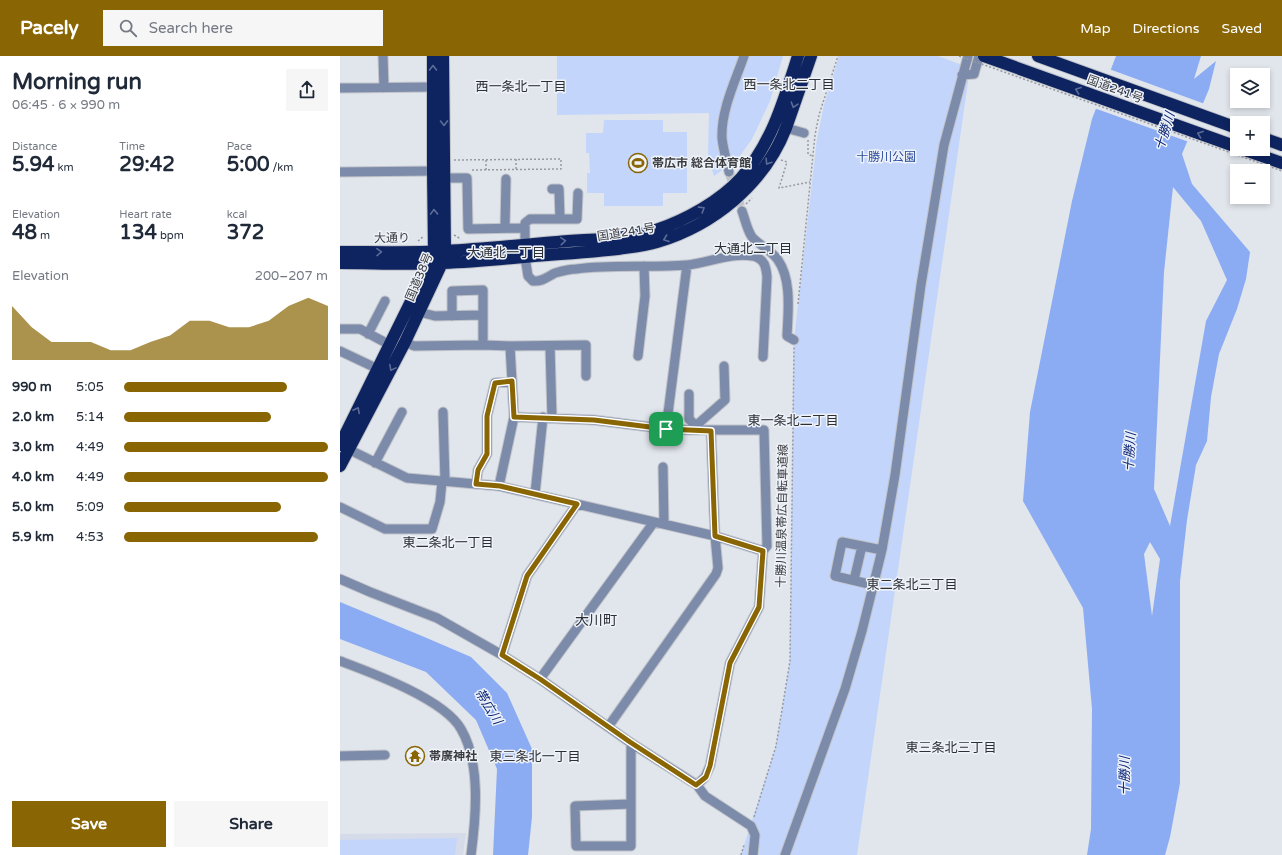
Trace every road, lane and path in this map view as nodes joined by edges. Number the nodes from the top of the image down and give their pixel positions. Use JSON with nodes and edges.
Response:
{"nodes":[{"id":1,"x":383,"y":56,"type":"edge"},
{"id":2,"x":433,"y":56,"type":"edge"},
{"id":3,"x":443,"y":56,"type":"edge"},
{"id":4,"x":744,"y":56,"type":"edge"},
{"id":5,"x":798,"y":56,"type":"edge"},
{"id":6,"x":810,"y":56,"type":"edge"},
{"id":7,"x":838,"y":56,"type":"edge"},
{"id":8,"x":959,"y":56,"type":"edge"},
{"id":9,"x":968,"y":56,"type":"edge"},
{"id":10,"x":979,"y":56,"type":"edge"},
{"id":11,"x":984,"y":56,"type":"edge"},
{"id":12,"x":1038,"y":56,"type":"edge"},
{"id":13,"x":962,"y":75,"type":"junction"},
{"id":14,"x":340,"y":88,"type":"edge"},
{"id":15,"x":384,"y":88,"type":"junction"},
{"id":16,"x":433,"y":88,"type":"junction"},
{"id":17,"x":781,"y":125,"type":"junction"},
{"id":18,"x":1230,"y":125,"type":"edge"},
{"id":19,"x":804,"y":133,"type":"joint"},
{"id":20,"x":1270,"y":140,"type":"edge"},
{"id":21,"x":1230,"y":144,"type":"edge"},
{"id":22,"x":1282,"y":144,"type":"edge"},
{"id":23,"x":812,"y":156,"type":"junction"},
{"id":24,"x":1261,"y":156,"type":"edge"},
{"id":25,"x":516,"y":159,"type":"junction"},
{"id":26,"x":454,"y":160,"type":"dead end"},
{"id":27,"x":486,"y":160,"type":"junction"},
{"id":28,"x":781,"y":160,"type":"dead end"},
{"id":29,"x":1282,"y":164,"type":"edge"},
{"id":30,"x":516,"y":169,"type":"junction"},
{"id":31,"x":470,"y":170,"type":"dead end"},
{"id":32,"x":486,"y":170,"type":"junction"},
{"id":33,"x":433,"y":171,"type":"junction"},
{"id":34,"x":1282,"y":171,"type":"edge"},
{"id":35,"x":340,"y":172,"type":"edge"},
{"id":36,"x":729,"y":172,"type":"tunnel mouth"},
{"id":37,"x":444,"y":178,"type":"junction"},
{"id":38,"x":506,"y":179,"type":"dead end"},
{"id":39,"x":810,"y":182,"type":"junction"},
{"id":40,"x":552,"y":190,"type":"dead end"},
{"id":41,"x":578,"y":193,"type":"dead end"},
{"id":42,"x":742,"y":211,"type":"tunnel mouth"},
{"id":43,"x":560,"y":219,"type":"junction"},
{"id":44,"x":506,"y":228,"type":"junction"},
{"id":45,"x":525,"y":228,"type":"junction"},
{"id":46,"x":524,"y":244,"type":"junction"},
{"id":47,"x":440,"y":251,"type":"junction"},
{"id":48,"x":340,"y":252,"type":"edge"},
{"id":49,"x":525,"y":257,"type":"junction"},
{"id":50,"x":430,"y":263,"type":"junction"},
{"id":51,"x":442,"y":263,"type":"junction"},
{"id":52,"x":340,"y":264,"type":"edge"},
{"id":53,"x":688,"y":265,"type":"junction"},
{"id":54,"x":644,"y":266,"type":"junction"},
{"id":55,"x":385,"y":301,"type":"dead end"},
{"id":56,"x":797,"y":309,"type":"dead end"},
{"id":57,"x":420,"y":312,"type":"junction"},
{"id":58,"x":482,"y":315,"type":"junction"},
{"id":59,"x":452,"y":316,"type":"junction"},
{"id":60,"x":340,"y":329,"type":"edge"},
{"id":61,"x":368,"y":334,"type":"junction"},
{"id":62,"x":794,"y":340,"type":"joint"},
{"id":63,"x":405,"y":342,"type":"junction"},
{"id":64,"x":390,"y":345,"type":"junction"},
{"id":65,"x":483,"y":345,"type":"junction"},
{"id":66,"x":510,"y":346,"type":"junction"},
{"id":67,"x":550,"y":346,"type":"junction"},
{"id":68,"x":340,"y":350,"type":"edge"},
{"id":69,"x":638,"y":356,"type":"dead end"},
{"id":70,"x":763,"y":358,"type":"dead end"},
{"id":71,"x":724,"y":366,"type":"dead end"},
{"id":72,"x":378,"y":369,"type":"junction"},
{"id":73,"x":586,"y":376,"type":"dead end"},
{"id":74,"x":512,"y":381,"type":"junction"},
{"id":75,"x":689,"y":394,"type":"dead end"},
{"id":76,"x":402,"y":412,"type":"dead end"},
{"id":77,"x":443,"y":412,"type":"dead end"},
{"id":78,"x":514,"y":417,"type":"junction"},
{"id":79,"x":547,"y":417,"type":"junction"},
{"id":80,"x":693,"y":428,"type":"junction"},
{"id":81,"x":666,"y":429,"type":"junction"},
{"id":82,"x":711,"y":431,"type":"junction"},
{"id":83,"x":344,"y":447,"type":"edge"},
{"id":84,"x":375,"y":463,"type":"junction"},
{"id":85,"x":340,"y":466,"type":"edge"},
{"id":86,"x":663,"y":467,"type":"dead end"},
{"id":87,"x":444,"y":481,"type":"junction"},
{"id":88,"x":476,"y":484,"type":"junction"},
{"id":89,"x":500,"y":486,"type":"junction"},
{"id":90,"x":535,"y":494,"type":"junction"},
{"id":91,"x":577,"y":504,"type":"junction"},
{"id":92,"x":340,"y":507,"type":"edge"},
{"id":93,"x":654,"y":522,"type":"junction"},
{"id":94,"x":664,"y":524,"type":"junction"},
{"id":95,"x":715,"y":536,"type":"junction"},
{"id":96,"x":862,"y":546,"type":"junction"},
{"id":97,"x":882,"y":550,"type":"junction"},
{"id":98,"x":763,"y":551,"type":"junction"},
{"id":99,"x":340,"y":579,"type":"edge"},
{"id":100,"x":854,"y":580,"type":"junction"},
{"id":101,"x":873,"y":585,"type":"junction"},
{"id":102,"x":502,"y":655,"type":"junction"},
{"id":103,"x":340,"y":661,"type":"edge"},
{"id":104,"x":540,"y":679,"type":"junction"},
{"id":105,"x":608,"y":727,"type":"junction"},
{"id":106,"x":630,"y":742,"type":"junction"},
{"id":107,"x":385,"y":755,"type":"dead end"},
{"id":108,"x":340,"y":756,"type":"edge"},
{"id":109,"x":696,"y":785,"type":"junction"},
{"id":110,"x":631,"y":804,"type":"junction"},
{"id":111,"x":751,"y":826,"type":"junction"},
{"id":112,"x":471,"y":855,"type":"edge"},
{"id":113,"x":741,"y":855,"type":"edge"},
{"id":114,"x":753,"y":855,"type":"edge"},
{"id":115,"x":786,"y":855,"type":"edge"}],
"edges":[{"from":1,"to":15,"type":"street"},
{"from":16,"to":2,"type":"highway","name":"国道38号","one_way":true},
{"from":3,"to":37,"type":"highway","name":"国道38号","one_way":true},
{"from":4,"to":36,"type":"street"},
{"from":5,"to":17,"type":"highway","name":"国道241号"},
{"from":6,"to":17,"type":"highway","name":"国道241号","one_way":true},
{"from":7,"to":23,"type":"path"},
{"from":8,"to":34,"type":"path","bridge":true},
{"from":9,"to":13,"type":"street"},
{"from":10,"to":13,"type":"street"},
{"from":21,"to":11,"type":"highway","name":"国道241号","one_way":true},
{"from":12,"to":18,"type":"highway","name":"国道241号"},
{"from":13,"to":97,"type":"street"},
{"from":14,"to":15,"type":"street"},
{"from":15,"to":16,"type":"street"},
{"from":16,"to":33,"type":"highway","name":"国道38号"},
{"from":17,"to":19,"type":"street"},
{"from":46,"to":17,"type":"highway","name":"国道241号","one_way":true},
{"from":17,"to":49,"type":"highway","name":"国道241号","one_way":true},
{"from":19,"to":23,"type":"path"},
{"from":20,"to":22,"type":"highway"},
{"from":23,"to":39,"type":"path"},
{"from":24,"to":29,"type":"highway"},
{"from":25,"to":27,"type":"path"},
{"from":25,"to":30,"type":"path"},
{"from":25,"to":30,"type":"path"},
{"from":26,"to":27,"type":"path"},
{"from":27,"to":32,"type":"path"},
{"from":28,"to":39,"type":"path"},
{"from":30,"to":32,"type":"path"},
{"from":31,"to":32,"type":"path"},
{"from":33,"to":35,"type":"street"},
{"from":47,"to":33,"type":"highway","name":"国道38号","one_way":true},
{"from":37,"to":44,"type":"street"},
{"from":37,"to":47,"type":"highway","name":"国道38号"},
{"from":38,"to":44,"type":"street"},
{"from":39,"to":56,"type":"path"},
{"from":40,"to":43,"type":"street"},
{"from":41,"to":43,"type":"street"},
{"from":42,"to":62,"type":"street"},
{"from":43,"to":45,"type":"street"},
{"from":44,"to":45,"type":"street"},
{"from":45,"to":46,"type":"street"},
{"from":46,"to":47,"type":"highway","name":"国道241号"},
{"from":46,"to":49,"type":"street"},
{"from":48,"to":47,"type":"highway","name":"大通り","one_way":true},
{"from":47,"to":50,"type":"highway","name":"国道38号"},
{"from":47,"to":51,"type":"highway","name":"国道38号"},
{"from":49,"to":51,"type":"highway","name":"国道241号"},
{"from":49,"to":54,"type":"street"},
{"from":50,"to":51,"type":"highway","name":"大通り"},
{"from":50,"to":52,"type":"highway","name":"大通り"},
{"from":50,"to":64,"type":"highway","name":"国道38号"},
{"from":51,"to":57,"type":"highway","name":"国道38号"},
{"from":53,"to":54,"type":"street"},
{"from":53,"to":70,"type":"street"},
{"from":53,"to":81,"type":"street"},
{"from":54,"to":69,"type":"street"},
{"from":55,"to":61,"type":"street"},
{"from":57,"to":59,"type":"street"},
{"from":57,"to":63,"type":"highway","name":"国道38号"},
{"from":58,"to":59,"type":"street"},
{"from":58,"to":59,"type":"street"},
{"from":58,"to":65,"type":"street"},
{"from":60,"to":61,"type":"street"},
{"from":61,"to":64,"type":"street"},
{"from":62,"to":111,"type":"path","name":"十勝川温泉帯広自転車道線"},
{"from":63,"to":65,"type":"street"},
{"from":63,"to":83,"type":"highway","name":"国道38号","one_way":true},
{"from":64,"to":72,"type":"highway","name":"国道38号"},
{"from":65,"to":66,"type":"street"},
{"from":66,"to":67,"type":"street"},
{"from":66,"to":74,"type":"street"},
{"from":67,"to":73,"type":"street"},
{"from":67,"to":79,"type":"street"},
{"from":68,"to":72,"type":"street"},
{"from":71,"to":80,"type":"street"},
{"from":83,"to":72,"type":"highway","name":"国道38号","one_way":true},
{"from":74,"to":78,"type":"street"},
{"from":74,"to":88,"type":"street"},
{"from":75,"to":80,"type":"street"},
{"from":76,"to":84,"type":"street"},
{"from":77,"to":87,"type":"street"},
{"from":78,"to":79,"type":"street"},
{"from":78,"to":89,"type":"street"},
{"from":79,"to":81,"type":"street"},
{"from":79,"to":90,"type":"street"},
{"from":80,"to":81,"type":"street"},
{"from":80,"to":82,"type":"street"},
{"from":82,"to":95,"type":"street"},
{"from":82,"to":98,"type":"street"},
{"from":83,"to":84,"type":"street"},
{"from":83,"to":85,"type":"highway","name":"国道38号"},
{"from":84,"to":87,"type":"street"},
{"from":86,"to":94,"type":"street"},
{"from":87,"to":88,"type":"street"},
{"from":87,"to":92,"type":"street"},
{"from":88,"to":89,"type":"street"},
{"from":89,"to":90,"type":"street"},
{"from":90,"to":91,"type":"street"},
{"from":91,"to":93,"type":"street"},
{"from":91,"to":102,"type":"street"},
{"from":93,"to":94,"type":"street"},
{"from":93,"to":104,"type":"street"},
{"from":94,"to":95,"type":"street"},
{"from":95,"to":98,"type":"street"},
{"from":95,"to":105,"type":"street"},
{"from":96,"to":97,"type":"street"},
{"from":96,"to":100,"type":"street"},
{"from":96,"to":100,"type":"street"},
{"from":97,"to":101,"type":"street"},
{"from":98,"to":109,"type":"street"},
{"from":99,"to":102,"type":"street"},
{"from":100,"to":101,"type":"street"},
{"from":101,"to":115,"type":"street"},
{"from":102,"to":104,"type":"street"},
{"from":103,"to":112,"type":"street"},
{"from":104,"to":105,"type":"street"},
{"from":105,"to":106,"type":"street"},
{"from":106,"to":109,"type":"street"},
{"from":106,"to":110,"type":"street"},
{"from":107,"to":108,"type":"street"},
{"from":109,"to":111,"type":"street"},
{"from":110,"to":110,"type":"street"},
{"from":111,"to":113,"type":"path","name":"十勝川温泉帯広自転車道線"},
{"from":111,"to":114,"type":"street"}]}
